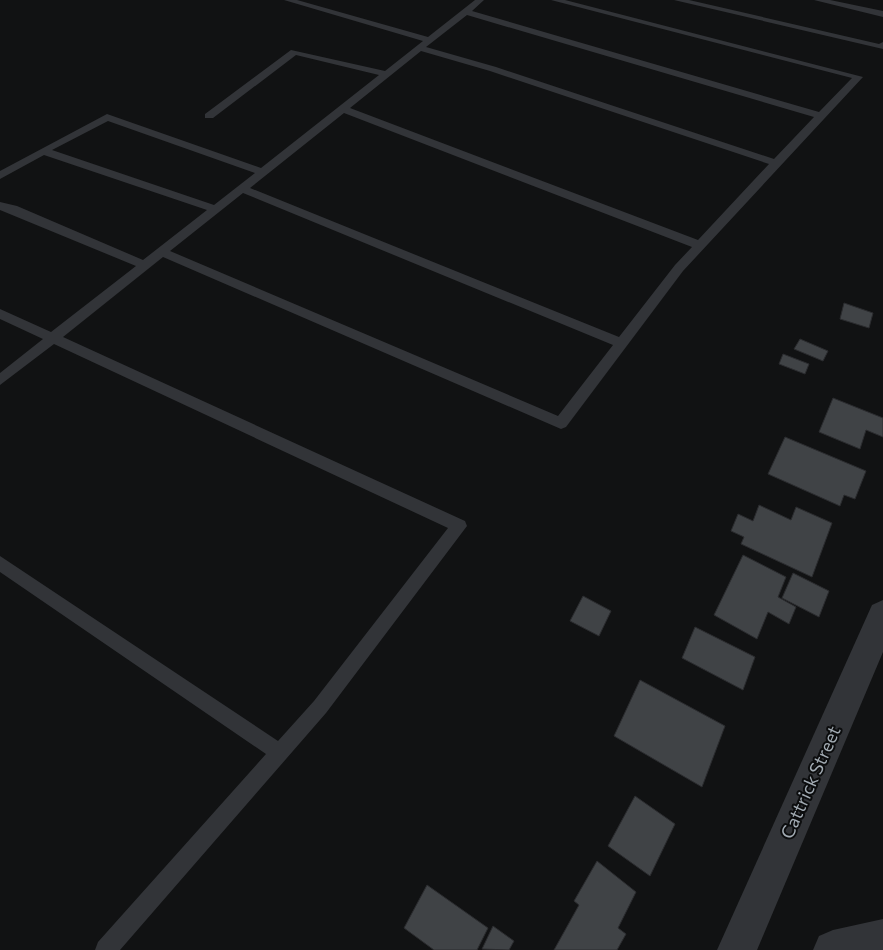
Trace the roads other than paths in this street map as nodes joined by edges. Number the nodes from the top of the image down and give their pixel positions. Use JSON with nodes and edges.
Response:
{"nodes":[{"id":1,"x":288,"y":0,"type":"edge"},
{"id":2,"x":480,"y":0,"type":"edge"},
{"id":3,"x":555,"y":0,"type":"edge"},
{"id":4,"x":678,"y":0,"type":"edge"},
{"id":5,"x":818,"y":0,"type":"edge"},
{"id":6,"x":467,"y":12,"type":"junction"},
{"id":7,"x":883,"y":14,"type":"edge"},
{"id":8,"x":424,"y":44,"type":"junction"},
{"id":9,"x":883,"y":45,"type":"edge"},
{"id":10,"x":386,"y":74,"type":"junction"},
{"id":11,"x":342,"y":109,"type":"junction"},
{"id":12,"x":209,"y":116,"type":"dead end"},
{"id":13,"x":822,"y":116,"type":"junction"},
{"id":14,"x":43,"y":151,"type":"junction"},
{"id":15,"x":776,"y":163,"type":"junction"},
{"id":16,"x":263,"y":172,"type":"junction"},
{"id":17,"x":0,"y":176,"type":"edge"},
{"id":18,"x":242,"y":189,"type":"junction"},
{"id":19,"x":0,"y":206,"type":"edge"},
{"id":20,"x":216,"y":209,"type":"junction"},
{"id":21,"x":699,"y":245,"type":"junction"},
{"id":22,"x":160,"y":252,"type":"junction"},
{"id":23,"x":144,"y":265,"type":"junction"},
{"id":24,"x":0,"y":314,"type":"edge"},
{"id":25,"x":52,"y":338,"type":"junction"},
{"id":26,"x":621,"y":343,"type":"junction"},
{"id":27,"x":0,"y":380,"type":"edge"},
{"id":28,"x":0,"y":563,"type":"edge"},
{"id":29,"x":883,"y":615,"type":"edge"},
{"id":30,"x":280,"y":753,"type":"junction"},
{"id":31,"x":883,"y":938,"type":"edge"},
{"id":32,"x":106,"y":950,"type":"edge"},
{"id":33,"x":737,"y":950,"type":"edge"},
{"id":34,"x":833,"y":950,"type":"edge"}],
"edges":[{"from":1,"to":8,"type":"lane"},
{"from":2,"to":6,"type":"lane"},
{"from":3,"to":13,"type":"lane"},
{"from":4,"to":9,"type":"lane"},
{"from":5,"to":7,"type":"lane"},
{"from":6,"to":8,"type":"lane"},
{"from":6,"to":13,"type":"lane"},
{"from":8,"to":10,"type":"lane"},
{"from":8,"to":15,"type":"lane"},
{"from":10,"to":11,"type":"lane"},
{"from":10,"to":12,"type":"lane"},
{"from":11,"to":16,"type":"lane"},
{"from":11,"to":21,"type":"lane"},
{"from":13,"to":15,"type":"lane"},
{"from":14,"to":16,"type":"lane"},
{"from":14,"to":17,"type":"lane"},
{"from":14,"to":20,"type":"lane"},
{"from":15,"to":21,"type":"lane"},
{"from":16,"to":18,"type":"lane"},
{"from":18,"to":20,"type":"lane"},
{"from":18,"to":26,"type":"lane"},
{"from":19,"to":23,"type":"lane"},
{"from":20,"to":22,"type":"lane"},
{"from":21,"to":26,"type":"lane"},
{"from":22,"to":23,"type":"lane"},
{"from":22,"to":26,"type":"lane"},
{"from":23,"to":25,"type":"lane"},
{"from":24,"to":25,"type":"lane"},
{"from":25,"to":27,"type":"lane"},
{"from":25,"to":30,"type":"lane"},
{"from":28,"to":30,"type":"lane"},
{"from":29,"to":33,"type":"street","name":"Cattrick Street"},
{"from":30,"to":32,"type":"lane"},
{"from":31,"to":34,"type":"street"}]}
